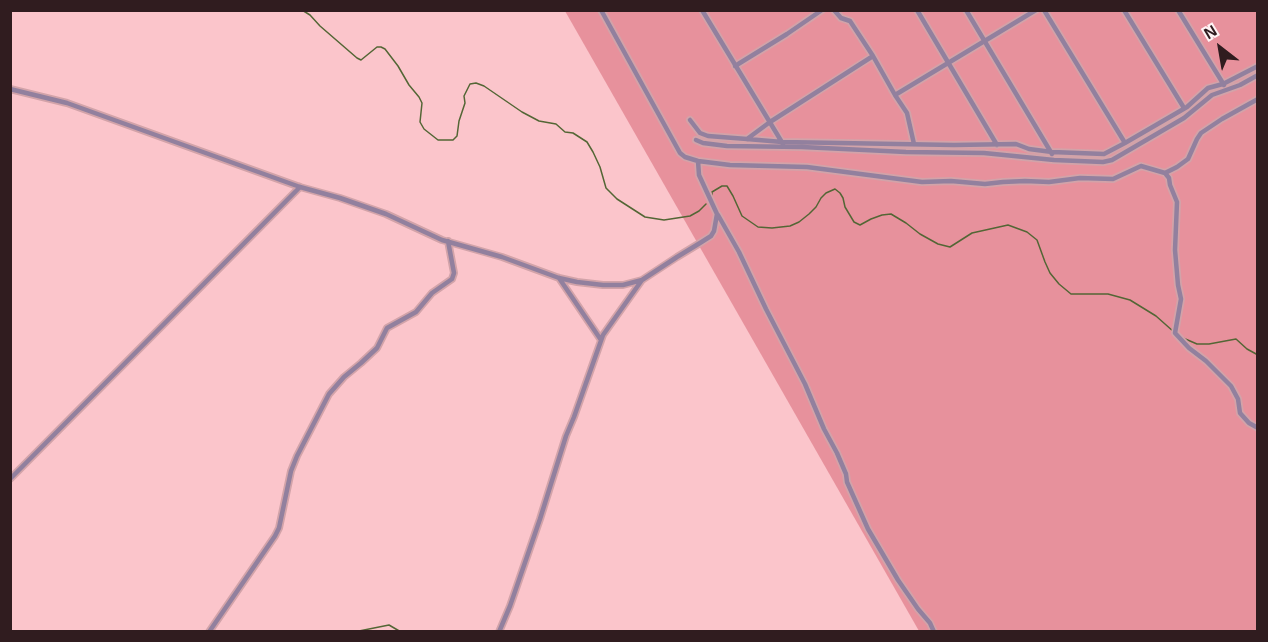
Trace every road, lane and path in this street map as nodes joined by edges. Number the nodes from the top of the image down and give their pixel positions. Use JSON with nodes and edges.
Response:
{"nodes":[{"id":1,"x":601,"y":10,"type":"edge"},
{"id":2,"x":702,"y":10,"type":"edge"},
{"id":3,"x":822,"y":10,"type":"edge"},
{"id":4,"x":834,"y":10,"type":"edge"},
{"id":5,"x":917,"y":10,"type":"edge"},
{"id":6,"x":966,"y":10,"type":"edge"},
{"id":7,"x":1036,"y":10,"type":"edge"},
{"id":8,"x":1124,"y":10,"type":"edge"},
{"id":9,"x":1178,"y":10,"type":"edge"},
{"id":10,"x":1047,"y":11,"type":"edge"},
{"id":11,"x":984,"y":41,"type":"junction"},
{"id":12,"x":873,"y":56,"type":"junction"},
{"id":13,"x":948,"y":63,"type":"junction"},
{"id":14,"x":735,"y":66,"type":"junction"},
{"id":15,"x":1257,"y":66,"type":"edge"},
{"id":16,"x":1257,"y":75,"type":"edge"},
{"id":17,"x":1223,"y":84,"type":"junction"},
{"id":18,"x":10,"y":89,"type":"edge"},
{"id":19,"x":1227,"y":90,"type":"junction"},
{"id":20,"x":895,"y":95,"type":"junction"},
{"id":21,"x":1257,"y":99,"type":"edge"},
{"id":22,"x":1184,"y":108,"type":"junction"},
{"id":23,"x":690,"y":120,"type":"dead end"},
{"id":24,"x":770,"y":122,"type":"junction"},
{"id":25,"x":696,"y":140,"type":"dead end"},
{"id":26,"x":747,"y":140,"type":"junction"},
{"id":27,"x":1125,"y":143,"type":"junction"},
{"id":28,"x":914,"y":144,"type":"junction"},
{"id":29,"x":784,"y":145,"type":"junction"},
{"id":30,"x":954,"y":145,"type":"junction"},
{"id":31,"x":997,"y":145,"type":"junction"},
{"id":32,"x":1052,"y":152,"type":"junction"},
{"id":33,"x":956,"y":153,"type":"junction"},
{"id":34,"x":1069,"y":153,"type":"junction"},
{"id":35,"x":1054,"y":160,"type":"junction"},
{"id":36,"x":1069,"y":160,"type":"junction"},
{"id":37,"x":698,"y":161,"type":"junction"},
{"id":38,"x":1165,"y":172,"type":"junction"},
{"id":39,"x":300,"y":187,"type":"junction"},
{"id":40,"x":717,"y":214,"type":"junction"},
{"id":41,"x":448,"y":241,"type":"junction"},
{"id":42,"x":559,"y":278,"type":"junction"},
{"id":43,"x":642,"y":280,"type":"junction"},
{"id":44,"x":601,"y":340,"type":"junction"},
{"id":45,"x":1257,"y":428,"type":"edge"},
{"id":46,"x":10,"y":479,"type":"edge"},
{"id":47,"x":209,"y":632,"type":"edge"},
{"id":48,"x":500,"y":632,"type":"edge"},
{"id":49,"x":934,"y":632,"type":"edge"}],
"edges":[{"from":1,"to":37,"type":"street"},
{"from":2,"to":14,"type":"street"},
{"from":3,"to":14,"type":"street"},
{"from":4,"to":12,"type":"street"},
{"from":5,"to":13,"type":"street"},
{"from":6,"to":11,"type":"street"},
{"from":7,"to":11,"type":"street"},
{"from":8,"to":22,"type":"street"},
{"from":9,"to":17,"type":"street"},
{"from":10,"to":27,"type":"street"},
{"from":11,"to":13,"type":"street"},
{"from":11,"to":32,"type":"street"},
{"from":12,"to":20,"type":"street"},
{"from":12,"to":24,"type":"street"},
{"from":13,"to":20,"type":"street"},
{"from":13,"to":31,"type":"street"},
{"from":14,"to":24,"type":"street"},
{"from":15,"to":17,"type":"street"},
{"from":16,"to":19,"type":"street"},
{"from":17,"to":19,"type":"street"},
{"from":17,"to":22,"type":"street"},
{"from":18,"to":39,"type":"street"},
{"from":19,"to":36,"type":"street"},
{"from":20,"to":28,"type":"street"},
{"from":21,"to":38,"type":"street"},
{"from":22,"to":27,"type":"street"},
{"from":23,"to":26,"type":"street"},
{"from":24,"to":26,"type":"street"},
{"from":24,"to":29,"type":"street"},
{"from":25,"to":29,"type":"street"},
{"from":26,"to":29,"type":"street"},
{"from":27,"to":34,"type":"street"},
{"from":28,"to":29,"type":"street"},
{"from":28,"to":30,"type":"street"},
{"from":29,"to":33,"type":"street"},
{"from":30,"to":31,"type":"street"},
{"from":30,"to":33,"type":"street"},
{"from":31,"to":32,"type":"street"},
{"from":32,"to":34,"type":"street"},
{"from":32,"to":35,"type":"street"},
{"from":33,"to":35,"type":"street"},
{"from":34,"to":36,"type":"street"},
{"from":35,"to":36,"type":"street"},
{"from":37,"to":38,"type":"street"},
{"from":37,"to":40,"type":"street"},
{"from":38,"to":45,"type":"street"},
{"from":39,"to":41,"type":"street"},
{"from":39,"to":46,"type":"street"},
{"from":40,"to":43,"type":"street"},
{"from":40,"to":49,"type":"street"},
{"from":41,"to":42,"type":"street"},
{"from":41,"to":47,"type":"street"},
{"from":42,"to":43,"type":"street"},
{"from":42,"to":44,"type":"street"},
{"from":43,"to":44,"type":"street"},
{"from":44,"to":48,"type":"street"}]}
